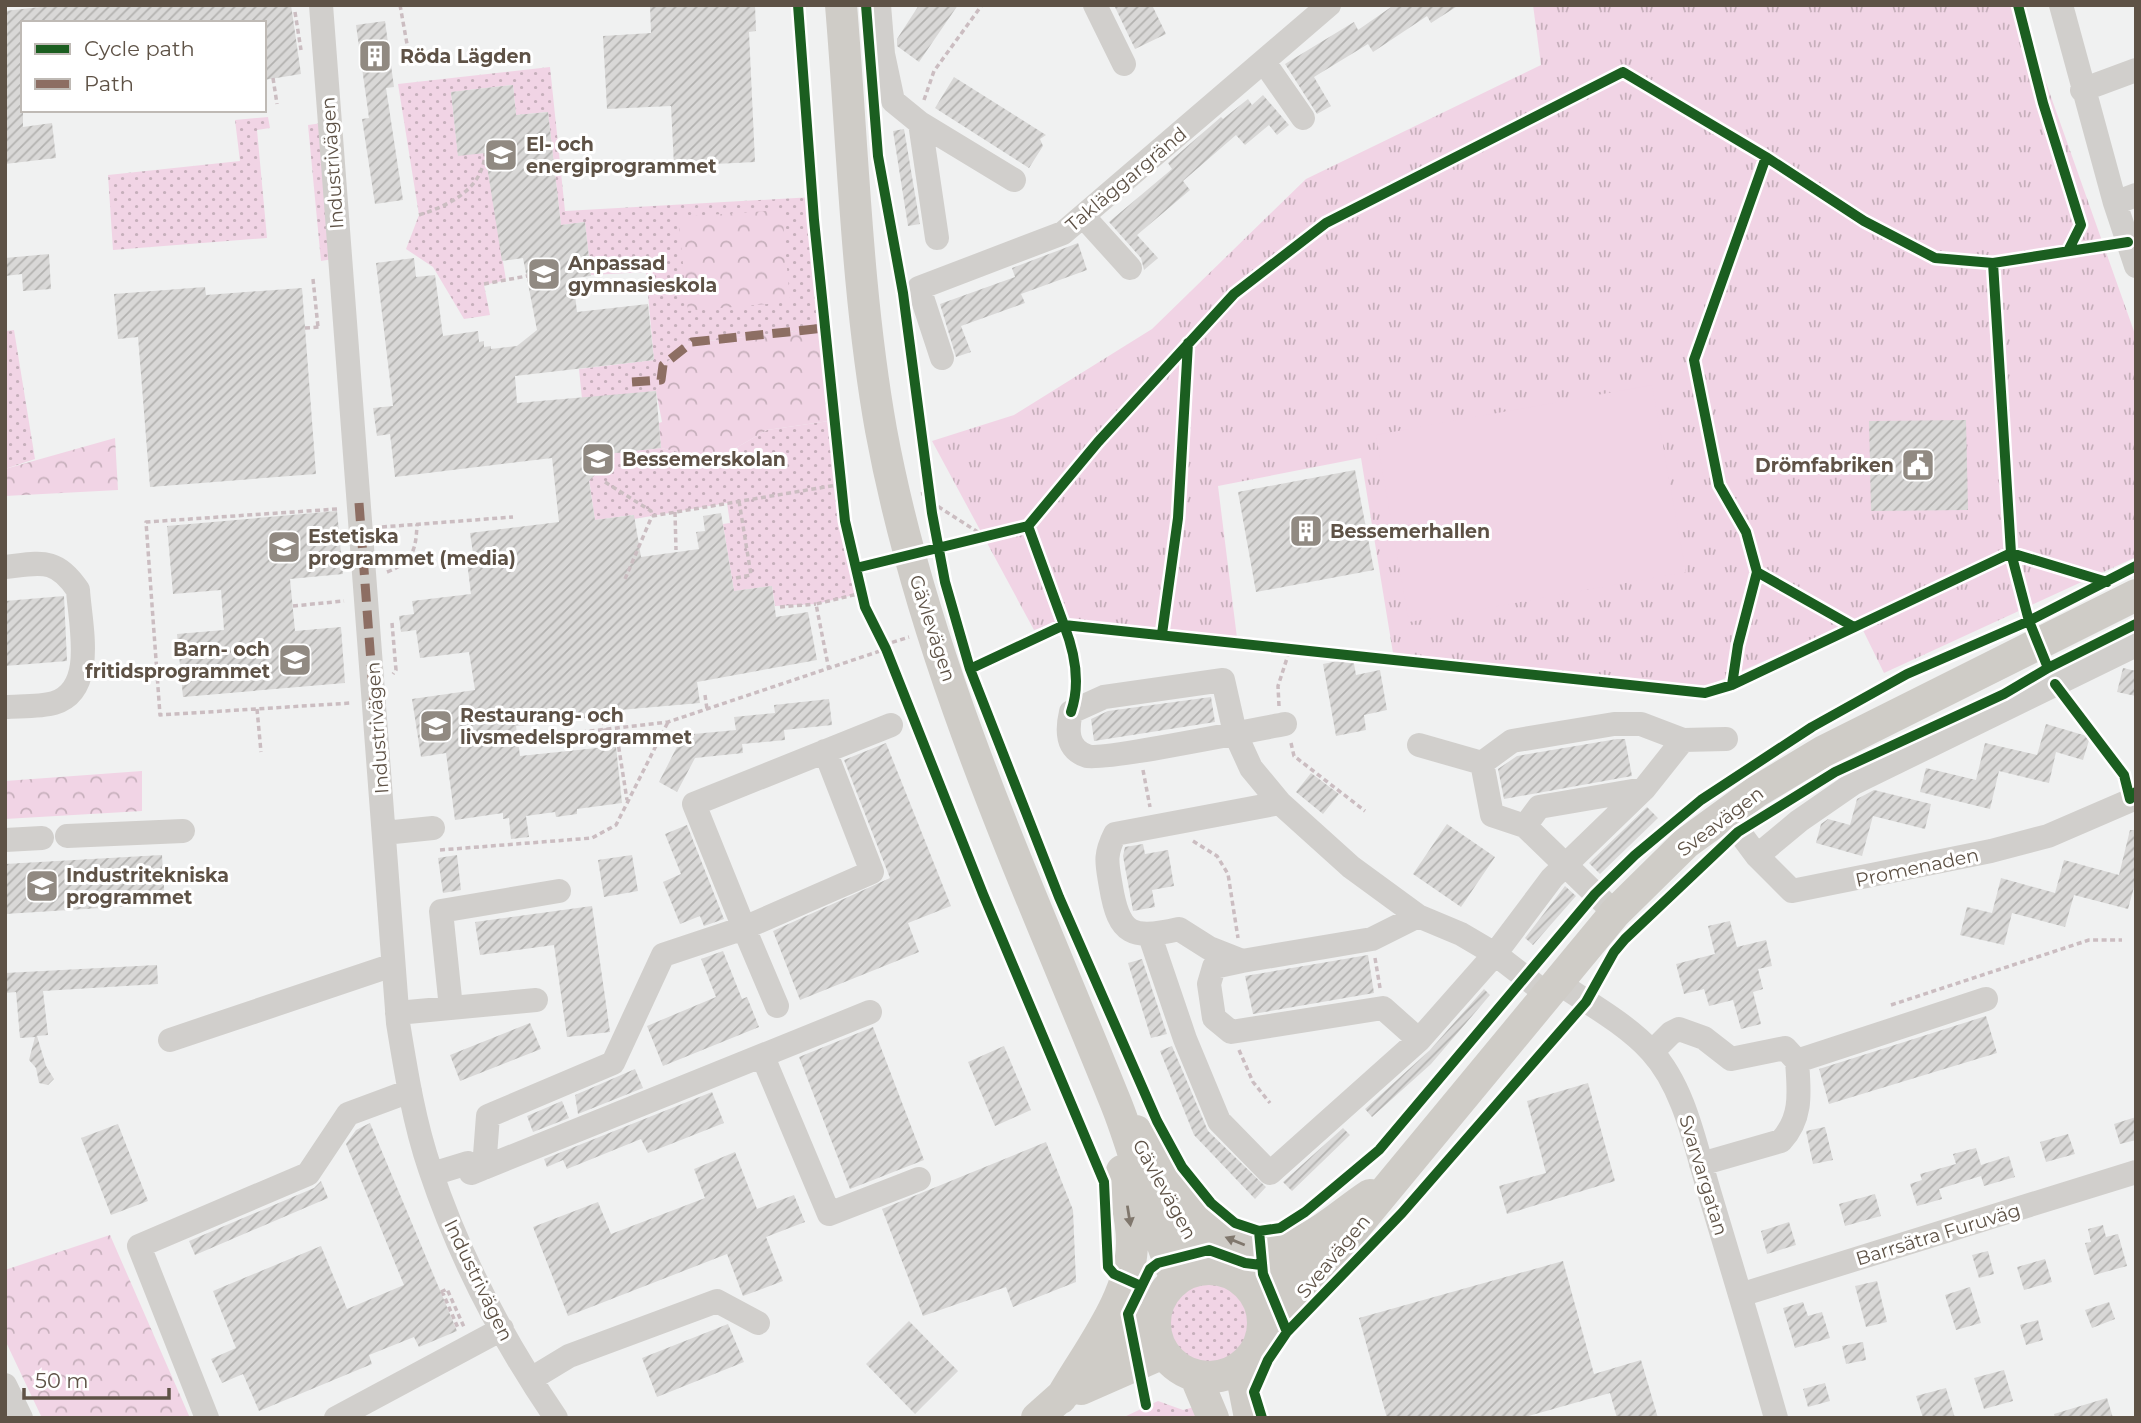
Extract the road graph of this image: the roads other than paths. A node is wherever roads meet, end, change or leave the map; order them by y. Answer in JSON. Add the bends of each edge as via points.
{"nodes":[{"id":1,"x":321,"y":5,"type":"edge"},
{"id":2,"x":841,"y":5,"type":"edge"},
{"id":3,"x":878,"y":5,"type":"edge"},
{"id":4,"x":1095,"y":5,"type":"edge"},
{"id":5,"x":1329,"y":5,"type":"edge"},
{"id":6,"x":2061,"y":5,"type":"edge"},
{"id":7,"x":1264,"y":62,"type":"junction"},
{"id":8,"x":1124,"y":64,"type":"dead end"},
{"id":9,"x":2136,"y":70,"type":"edge"},
{"id":10,"x":2082,"y":90,"type":"junction"},
{"id":11,"x":1303,"y":118,"type":"dead end"},
{"id":12,"x":920,"y":123,"type":"junction"},
{"id":13,"x":1014,"y":180,"type":"dead end"},
{"id":14,"x":2125,"y":199,"type":"edge"},
{"id":15,"x":1083,"y":216,"type":"junction"},
{"id":16,"x":937,"y":238,"type":"dead end"},
{"id":17,"x":2133,"y":252,"type":"edge"},
{"id":18,"x":1130,"y":268,"type":"dead end"},
{"id":19,"x":942,"y":358,"type":"dead end"},
{"id":20,"x":5,"y":567,"type":"edge"},
{"id":21,"x":2136,"y":595,"type":"edge"},
{"id":22,"x":2136,"y":645,"type":"edge"},
{"id":23,"x":5,"y":707,"type":"edge"},
{"id":24,"x":1285,"y":724,"type":"road end"},
{"id":25,"x":891,"y":725,"type":"dead end"},
{"id":26,"x":1235,"y":733,"type":"junction"},
{"id":27,"x":1726,"y":739,"type":"dead end"},
{"id":28,"x":1682,"y":740,"type":"junction"},
{"id":29,"x":1419,"y":745,"type":"dead end"},
{"id":30,"x":825,"y":751,"type":"junction"},
{"id":31,"x":1482,"y":763,"type":"junction"},
{"id":32,"x":1644,"y":789,"type":"junction"},
{"id":33,"x":2136,"y":798,"type":"edge"},
{"id":34,"x":1280,"y":803,"type":"junction"},
{"id":35,"x":1725,"y":813,"type":"junction"},
{"id":36,"x":1525,"y":825,"type":"junction"},
{"id":37,"x":183,"y":831,"type":"dead end"},
{"id":38,"x":384,"y":833,"type":"junction"},
{"id":39,"x":68,"y":836,"type":"dead end"},
{"id":40,"x":42,"y":838,"type":"dead end"},
{"id":41,"x":430,"y":839,"type":"road end"},
{"id":42,"x":5,"y":840,"type":"edge"},
{"id":43,"x":1757,"y":856,"type":"junction"},
{"id":44,"x":1567,"y":865,"type":"junction"},
{"id":45,"x":559,"y":891,"type":"dead end"},
{"id":46,"x":1615,"y":914,"type":"junction"},
{"id":47,"x":1418,"y":916,"type":"junction"},
{"id":48,"x":744,"y":928,"type":"junction"},
{"id":49,"x":1150,"y":936,"type":"junction"},
{"id":50,"x":1495,"y":954,"type":"junction"},
{"id":51,"x":1242,"y":961,"type":"junction"},
{"id":52,"x":393,"y":965,"type":"junction"},
{"id":53,"x":1552,"y":988,"type":"junction"},
{"id":54,"x":1986,"y":999,"type":"dead end"},
{"id":55,"x":536,"y":1000,"type":"dead end"},
{"id":56,"x":777,"y":1006,"type":"dead end"},
{"id":57,"x":451,"y":1008,"type":"junction"},
{"id":58,"x":397,"y":1013,"type":"junction"},
{"id":59,"x":870,"y":1013,"type":"dead end"},
{"id":60,"x":170,"y":1040,"type":"dead end"},
{"id":61,"x":1419,"y":1040,"type":"junction"},
{"id":62,"x":1652,"y":1052,"type":"junction"},
{"id":63,"x":763,"y":1056,"type":"junction"},
{"id":64,"x":1797,"y":1061,"type":"junction"},
{"id":65,"x":410,"y":1091,"type":"junction"},
{"id":66,"x":1115,"y":1100,"type":"junction"},
{"id":67,"x":1701,"y":1164,"type":"junction"},
{"id":68,"x":484,"y":1168,"type":"junction"},
{"id":69,"x":1403,"y":1172,"type":"junction"},
{"id":70,"x":2136,"y":1172,"type":"edge"},
{"id":71,"x":432,"y":1174,"type":"junction"},
{"id":72,"x":919,"y":1179,"type":"dead end"},
{"id":73,"x":1224,"y":1271,"type":"junction"},
{"id":74,"x":1176,"y":1279,"type":"junction"},
{"id":75,"x":1254,"y":1293,"type":"junction"},
{"id":76,"x":1741,"y":1295,"type":"junction"},
{"id":77,"x":1156,"y":1312,"type":"junction"},
{"id":78,"x":758,"y":1323,"type":"dead end"},
{"id":79,"x":502,"y":1329,"type":"junction"},
{"id":80,"x":1261,"y":1337,"type":"junction"},
{"id":81,"x":1163,"y":1353,"type":"junction"},
{"id":82,"x":1240,"y":1367,"type":"junction"},
{"id":83,"x":1195,"y":1375,"type":"junction"},
{"id":84,"x":531,"y":1379,"type":"junction"},
{"id":85,"x":5,"y":1385,"type":"edge"},
{"id":86,"x":1049,"y":1408,"type":"edge"},
{"id":87,"x":21,"y":1418,"type":"edge"},
{"id":88,"x":207,"y":1418,"type":"edge"},
{"id":89,"x":336,"y":1418,"type":"edge"},
{"id":90,"x":556,"y":1418,"type":"edge"},
{"id":91,"x":1213,"y":1418,"type":"edge"},
{"id":92,"x":1250,"y":1418,"type":"edge"},
{"id":93,"x":1776,"y":1418,"type":"edge"}],
"edges":[{"from":1,"to":38,"type":"street","name":"Industrivägen"},
{"from":2,"to":66,"type":"main road","name":"Gävlevägen","via":[[864,312],[882,432],[906,538],[943,665],[998,817]]},
{"from":3,"to":12,"type":"street","via":[[893,101]]},
{"from":4,"to":8,"type":"street"},
{"from":5,"to":7,"type":"street","name":"Takläggargränd"},
{"from":6,"to":10,"type":"street"},
{"from":7,"to":11,"type":"street"},
{"from":7,"to":15,"type":"street","name":"Takläggargränd"},
{"from":9,"to":10,"type":"street"},
{"from":10,"to":14,"type":"street"},
{"from":12,"to":13,"type":"street"},
{"from":12,"to":16,"type":"street"},
{"from":14,"to":17,"type":"street"},
{"from":15,"to":18,"type":"street"},
{"from":15,"to":19,"type":"street","name":"Takläggargränd","via":[[1063,233],[919,288]]},
{"from":20,"to":23,"type":"street","via":[[48,564],[57,566],[72,581],[78,590],[83,661],[70,694],[54,703]]},
{"from":21,"to":35,"type":"main road","name":"Sveavägen","via":[[1825,751]]},
{"from":22,"to":43,"type":"street","via":[[2052,676],[1853,783]]},
{"from":24,"to":26,"type":"street"},
{"from":25,"to":30,"type":"street"},
{"from":26,"to":26,"type":"street","name":"Svarvargatan","via":[[1223,680],[1104,697],[1071,712],[1066,732],[1075,750],[1089,758]]},
{"from":26,"to":34,"type":"street","name":"Svarvargatan","via":[[1251,768]]},
{"from":27,"to":28,"type":"street"},
{"from":28,"to":31,"type":"street","via":[[1641,724],[1614,724],[1512,741]]},
{"from":28,"to":32,"type":"street"},
{"from":29,"to":31,"type":"street"},
{"from":30,"to":48,"type":"street","via":[[872,872]]},
{"from":30,"to":48,"type":"street","via":[[694,804]]},
{"from":31,"to":36,"type":"street","via":[[1492,815]]},
{"from":32,"to":36,"type":"street","via":[[1539,807]]},
{"from":32,"to":44,"type":"street"},
{"from":33,"to":43,"type":"street","name":"Promenaden","via":[[2048,836],[1792,891]]},
{"from":34,"to":47,"type":"street","name":"Svarvargatan","via":[[1351,867]]},
{"from":34,"to":49,"type":"street","via":[[1115,834],[1105,853],[1116,917],[1132,932]]},
{"from":35,"to":43,"type":"street","name":"Promenaden"},
{"from":35,"to":46,"type":"main road","name":"Sveavägen","via":[[1686,843]]},
{"from":36,"to":44,"type":"street"},
{"from":37,"to":39,"type":"street"},
{"from":38,"to":41,"type":"street"},
{"from":38,"to":52,"type":"street","name":"Industrivägen"},
{"from":40,"to":42,"type":"street"},
{"from":44,"to":46,"type":"street"},
{"from":44,"to":50,"type":"street"},
{"from":45,"to":57,"type":"street","via":[[441,911]]},
{"from":46,"to":53,"type":"main road","name":"Sveavägen"},
{"from":47,"to":50,"type":"street","name":"Svarvargatan"},
{"from":47,"to":51,"type":"street","via":[[1372,939]]},
{"from":48,"to":56,"type":"street"},
{"from":48,"to":68,"type":"street","via":[[663,955],[613,1063],[488,1116]]},
{"from":49,"to":51,"type":"street","via":[[1179,929]]},
{"from":49,"to":61,"type":"street","via":[[1219,1121],[1270,1173]]},
{"from":50,"to":53,"type":"street","name":"Svarvargatan"},
{"from":50,"to":61,"type":"street"},
{"from":51,"to":61,"type":"street","via":[[1214,967],[1209,984],[1214,1018],[1231,1032],[1383,1008]]},
{"from":52,"to":58,"type":"street","name":"Industrivägen"},
{"from":52,"to":60,"type":"street"},
{"from":53,"to":62,"type":"street","name":"Svarvargatan","via":[[1633,1034]]},
{"from":53,"to":69,"type":"main road","name":"Sveavägen"},
{"from":54,"to":64,"type":"street"},
{"from":55,"to":57,"type":"street"},
{"from":57,"to":58,"type":"street"},
{"from":58,"to":65,"type":"street","name":"Industrivägen"},
{"from":59,"to":63,"type":"street"},
{"from":62,"to":64,"type":"street","via":[[1679,1029],[1704,1038],[1731,1059],[1785,1048]]},
{"from":62,"to":67,"type":"street","name":"Svarvargatan","via":[[1669,1076]]},
{"from":63,"to":68,"type":"street"},
{"from":63,"to":72,"type":"street","via":[[829,1214]]},
{"from":64,"to":67,"type":"street","via":[[1799,1108],[1790,1132],[1781,1141]]},
{"from":65,"to":71,"type":"street","name":"Industrivägen"},
{"from":65,"to":88,"type":"street","via":[[348,1114],[308,1174],[139,1246]]},
{"from":69,"to":66,"type":"main road","one_way":true,"via":[[1308,1238],[1269,1248],[1243,1245],[1227,1239],[1194,1211]]},
{"from":66,"to":73,"type":"main road","name":"Gävlevägen","via":[[1200,1251]]},
{"from":66,"to":74,"type":"main road","name":"Gävlevägen"},
{"from":66,"to":86,"type":"main road","one_way":true,"via":[[1132,1241],[1129,1268],[1118,1301]]},
{"from":67,"to":76,"type":"street","name":"Svarvargatan"},
{"from":68,"to":71,"type":"street","via":[[471,1173],[468,1163]]},
{"from":69,"to":75,"type":"main road","name":"Sveavägen"},
{"from":69,"to":80,"type":"main road","name":"Sveavägen"},
{"from":70,"to":76,"type":"street","name":"Barrsätra Furuväg"},
{"from":71,"to":79,"type":"street","name":"Industrivägen","via":[[453,1232]]},
{"from":73,"to":74,"type":"main road","via":[[1203,1269]]},
{"from":73,"to":75,"type":"main road","name":"Gävlevägen"},
{"from":74,"to":77,"type":"main road","via":[[1164,1292]]},
{"from":75,"to":80,"type":"main road","via":[[1262,1313]]},
{"from":76,"to":93,"type":"street","name":"Svarvargatan"},
{"from":77,"to":81,"type":"main road","via":[[1155,1332]]},
{"from":77,"to":86,"type":"main road"},
{"from":78,"to":84,"type":"street","via":[[718,1301],[569,1356]]},
{"from":79,"to":84,"type":"street","name":"Industrivägen"},
{"from":79,"to":89,"type":"street","via":[[465,1337]]},
{"from":80,"to":82,"type":"main road"},
{"from":81,"to":83,"type":"main road","via":[[1175,1366]]},
{"from":81,"to":86,"type":"main road"},
{"from":82,"to":83,"type":"main road","via":[[1218,1376]]},
{"from":82,"to":92,"type":"main road"},
{"from":83,"to":91,"type":"main road"},
{"from":84,"to":90,"type":"street","name":"Industrivägen"},
{"from":85,"to":87,"type":"street"}]}
